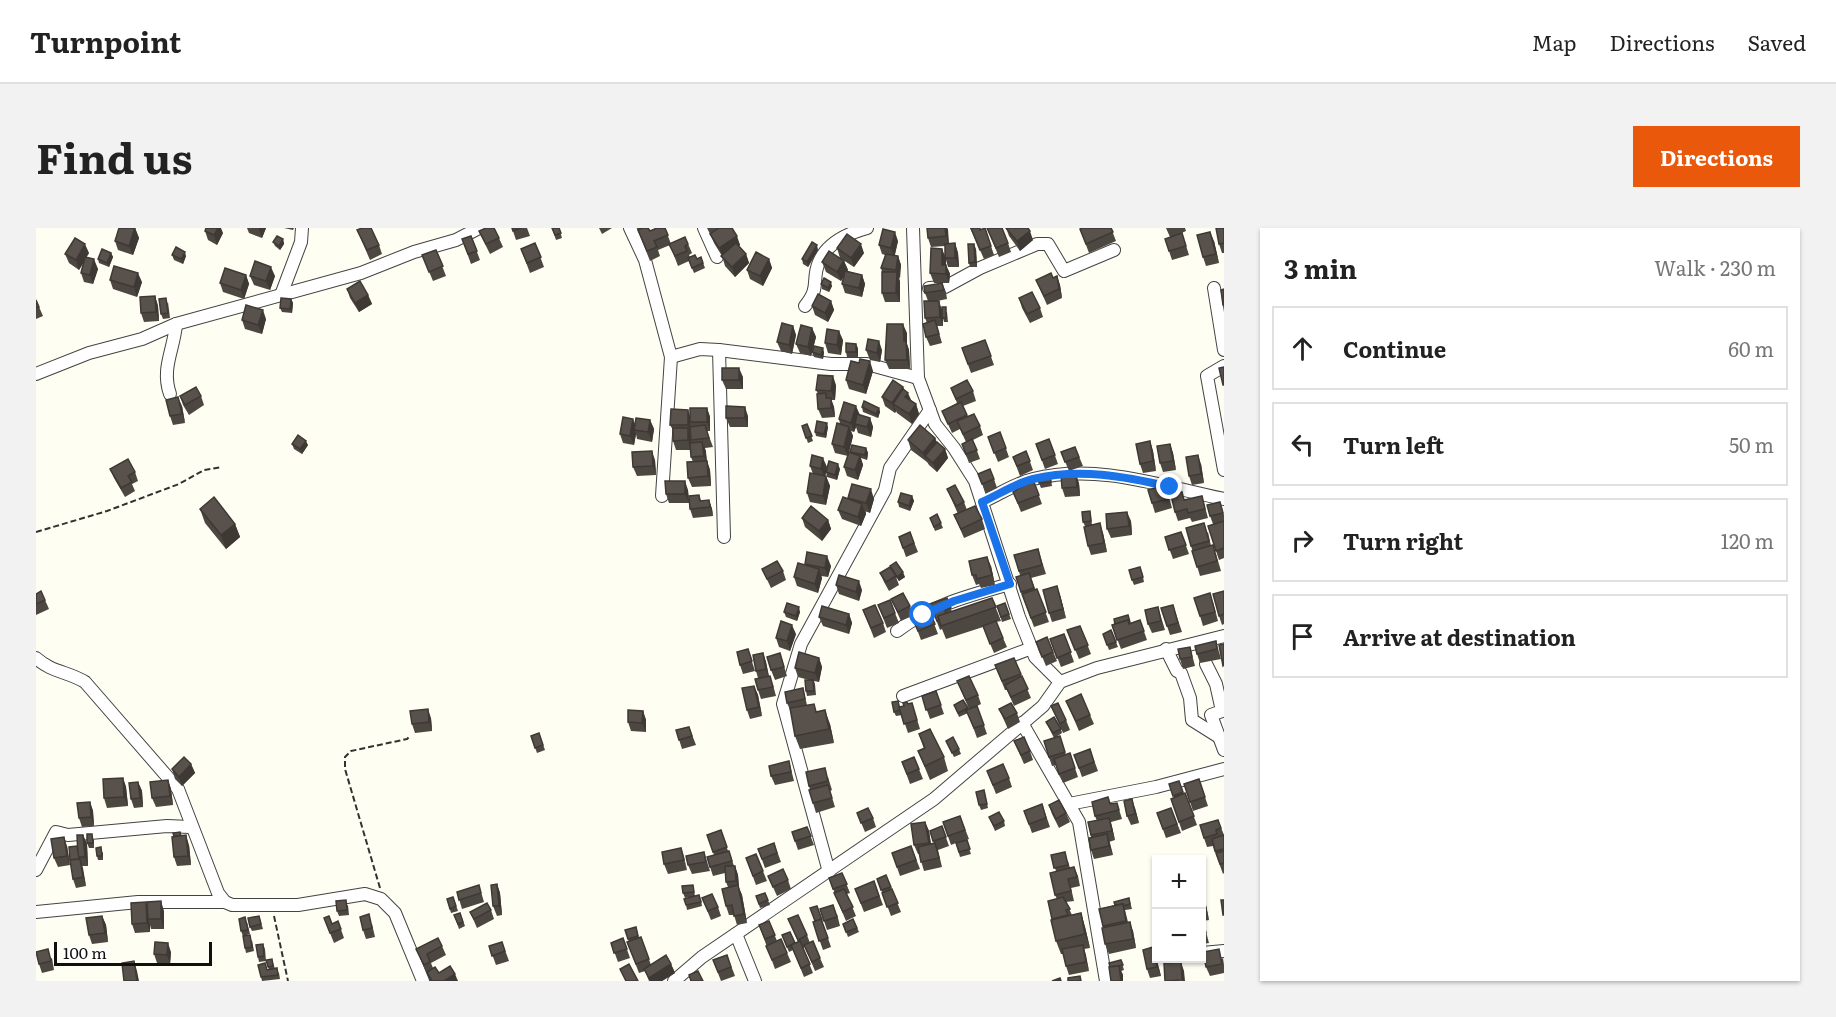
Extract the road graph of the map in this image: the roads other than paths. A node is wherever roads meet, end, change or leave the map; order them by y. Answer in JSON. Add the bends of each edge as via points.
{"nodes":[{"id":1,"x":302,"y":228,"type":"edge"},
{"id":2,"x":479,"y":228,"type":"edge"},
{"id":3,"x":630,"y":228,"type":"edge"},
{"id":4,"x":705,"y":228,"type":"edge"},
{"id":5,"x":867,"y":228,"type":"edge"},
{"id":6,"x":913,"y":228,"type":"edge"},
{"id":7,"x":1114,"y":250,"type":"dead end"},
{"id":8,"x":717,"y":257,"type":"dead end"},
{"id":9,"x":917,"y":284,"type":"junction"},
{"id":10,"x":1214,"y":288,"type":"dead end"},
{"id":11,"x":281,"y":295,"type":"junction"},
{"id":12,"x":805,"y":306,"type":"dead end"},
{"id":13,"x":176,"y":324,"type":"junction"},
{"id":14,"x":719,"y":350,"type":"junction"},
{"id":15,"x":1224,"y":350,"type":"edge"},
{"id":16,"x":671,"y":357,"type":"junction"},
{"id":17,"x":1224,"y":366,"type":"edge"},
{"id":18,"x":36,"y":374,"type":"edge"},
{"id":19,"x":918,"y":378,"type":"junction"},
{"id":20,"x":170,"y":394,"type":"dead end"},
{"id":21,"x":930,"y":410,"type":"junction"},
{"id":22,"x":1224,"y":470,"type":"edge"},
{"id":23,"x":662,"y":496,"type":"dead end"},
{"id":24,"x":1224,"y":499,"type":"edge"},
{"id":25,"x":982,"y":502,"type":"junction"},
{"id":26,"x":724,"y":537,"type":"dead end"},
{"id":27,"x":1010,"y":584,"type":"junction"},
{"id":28,"x":897,"y":631,"type":"dead end"},
{"id":29,"x":1224,"y":636,"type":"edge"},
{"id":30,"x":1032,"y":648,"type":"junction"},
{"id":31,"x":1167,"y":649,"type":"junction"},
{"id":32,"x":36,"y":658,"type":"edge"},
{"id":33,"x":1206,"y":664,"type":"dead end"},
{"id":34,"x":1060,"y":682,"type":"junction"},
{"id":35,"x":903,"y":696,"type":"dead end"},
{"id":36,"x":1022,"y":723,"type":"junction"},
{"id":37,"x":1219,"y":737,"type":"junction"},
{"id":38,"x":1224,"y":750,"type":"edge"},
{"id":39,"x":1224,"y":769,"type":"edge"},
{"id":40,"x":1069,"y":804,"type":"junction"},
{"id":41,"x":190,"y":827,"type":"junction"},
{"id":42,"x":36,"y":870,"type":"edge"},
{"id":43,"x":829,"y":872,"type":"junction"},
{"id":44,"x":225,"y":902,"type":"junction"},
{"id":45,"x":36,"y":912,"type":"edge"},
{"id":46,"x":736,"y":934,"type":"junction"},
{"id":47,"x":1224,"y":951,"type":"edge"},
{"id":48,"x":1206,"y":953,"type":"edge"},
{"id":49,"x":423,"y":981,"type":"edge"},
{"id":50,"x":674,"y":981,"type":"edge"},
{"id":51,"x":756,"y":981,"type":"edge"},
{"id":52,"x":1106,"y":981,"type":"edge"}],
"edges":[{"from":1,"to":11,"type":"street","via":[[301,242]]},
{"from":2,"to":11,"type":"street","via":[[456,240],[361,273]]},
{"from":3,"to":16,"type":"street","via":[[645,260]]},
{"from":4,"to":8,"type":"street"},
{"from":5,"to":12,"type":"street","via":[[843,235],[819,262],[814,295]]},
{"from":6,"to":9,"type":"street"},
{"from":7,"to":9,"type":"street","via":[[1064,271],[1047,244],[1037,244],[945,287]]},
{"from":9,"to":19,"type":"street"},
{"from":10,"to":15,"type":"street"},
{"from":11,"to":13,"type":"street"},
{"from":13,"to":18,"type":"street"},
{"from":13,"to":20,"type":"street","via":[[167,357],[166,382]]},
{"from":14,"to":16,"type":"street","via":[[700,349]]},
{"from":14,"to":19,"type":"street","via":[[831,364],[867,364]]},
{"from":14,"to":26,"type":"street"},
{"from":16,"to":23,"type":"street"},
{"from":17,"to":22,"type":"street","via":[[1207,376]]},
{"from":19,"to":21,"type":"street"},
{"from":21,"to":25,"type":"street","via":[[935,424],[975,481]]},
{"from":21,"to":43,"type":"street","via":[[890,468],[885,490],[801,644],[783,704]]},
{"from":24,"to":25,"type":"street","via":[[1108,474],[1030,480]]},
{"from":25,"to":27,"type":"street"},
{"from":27,"to":28,"type":"street","via":[[954,601]]},
{"from":27,"to":30,"type":"street"},
{"from":29,"to":31,"type":"street"},
{"from":30,"to":34,"type":"street","via":[[1035,657]]},
{"from":30,"to":35,"type":"street"},
{"from":31,"to":34,"type":"street"},
{"from":31,"to":37,"type":"street","via":[[1190,698],[1192,720]]},
{"from":32,"to":41,"type":"street","via":[[54,671],[72,674],[99,696],[173,783]]},
{"from":33,"to":37,"type":"street","via":[[1221,699],[1222,711],[1211,715]]},
{"from":34,"to":36,"type":"street","via":[[1043,706]]},
{"from":36,"to":40,"type":"street"},
{"from":36,"to":43,"type":"street","via":[[934,799]]},
{"from":37,"to":38,"type":"street"},
{"from":39,"to":40,"type":"street"},
{"from":40,"to":52,"type":"street","via":[[1079,822]]},
{"from":41,"to":42,"type":"street","via":[[68,835],[56,832]]},
{"from":41,"to":44,"type":"street"},
{"from":43,"to":46,"type":"street"},
{"from":44,"to":45,"type":"street","via":[[138,902]]},
{"from":44,"to":49,"type":"street","via":[[298,905],[365,894],[385,902],[395,914]]},
{"from":46,"to":50,"type":"street"},
{"from":46,"to":51,"type":"street"},
{"from":47,"to":48,"type":"street"}]}
